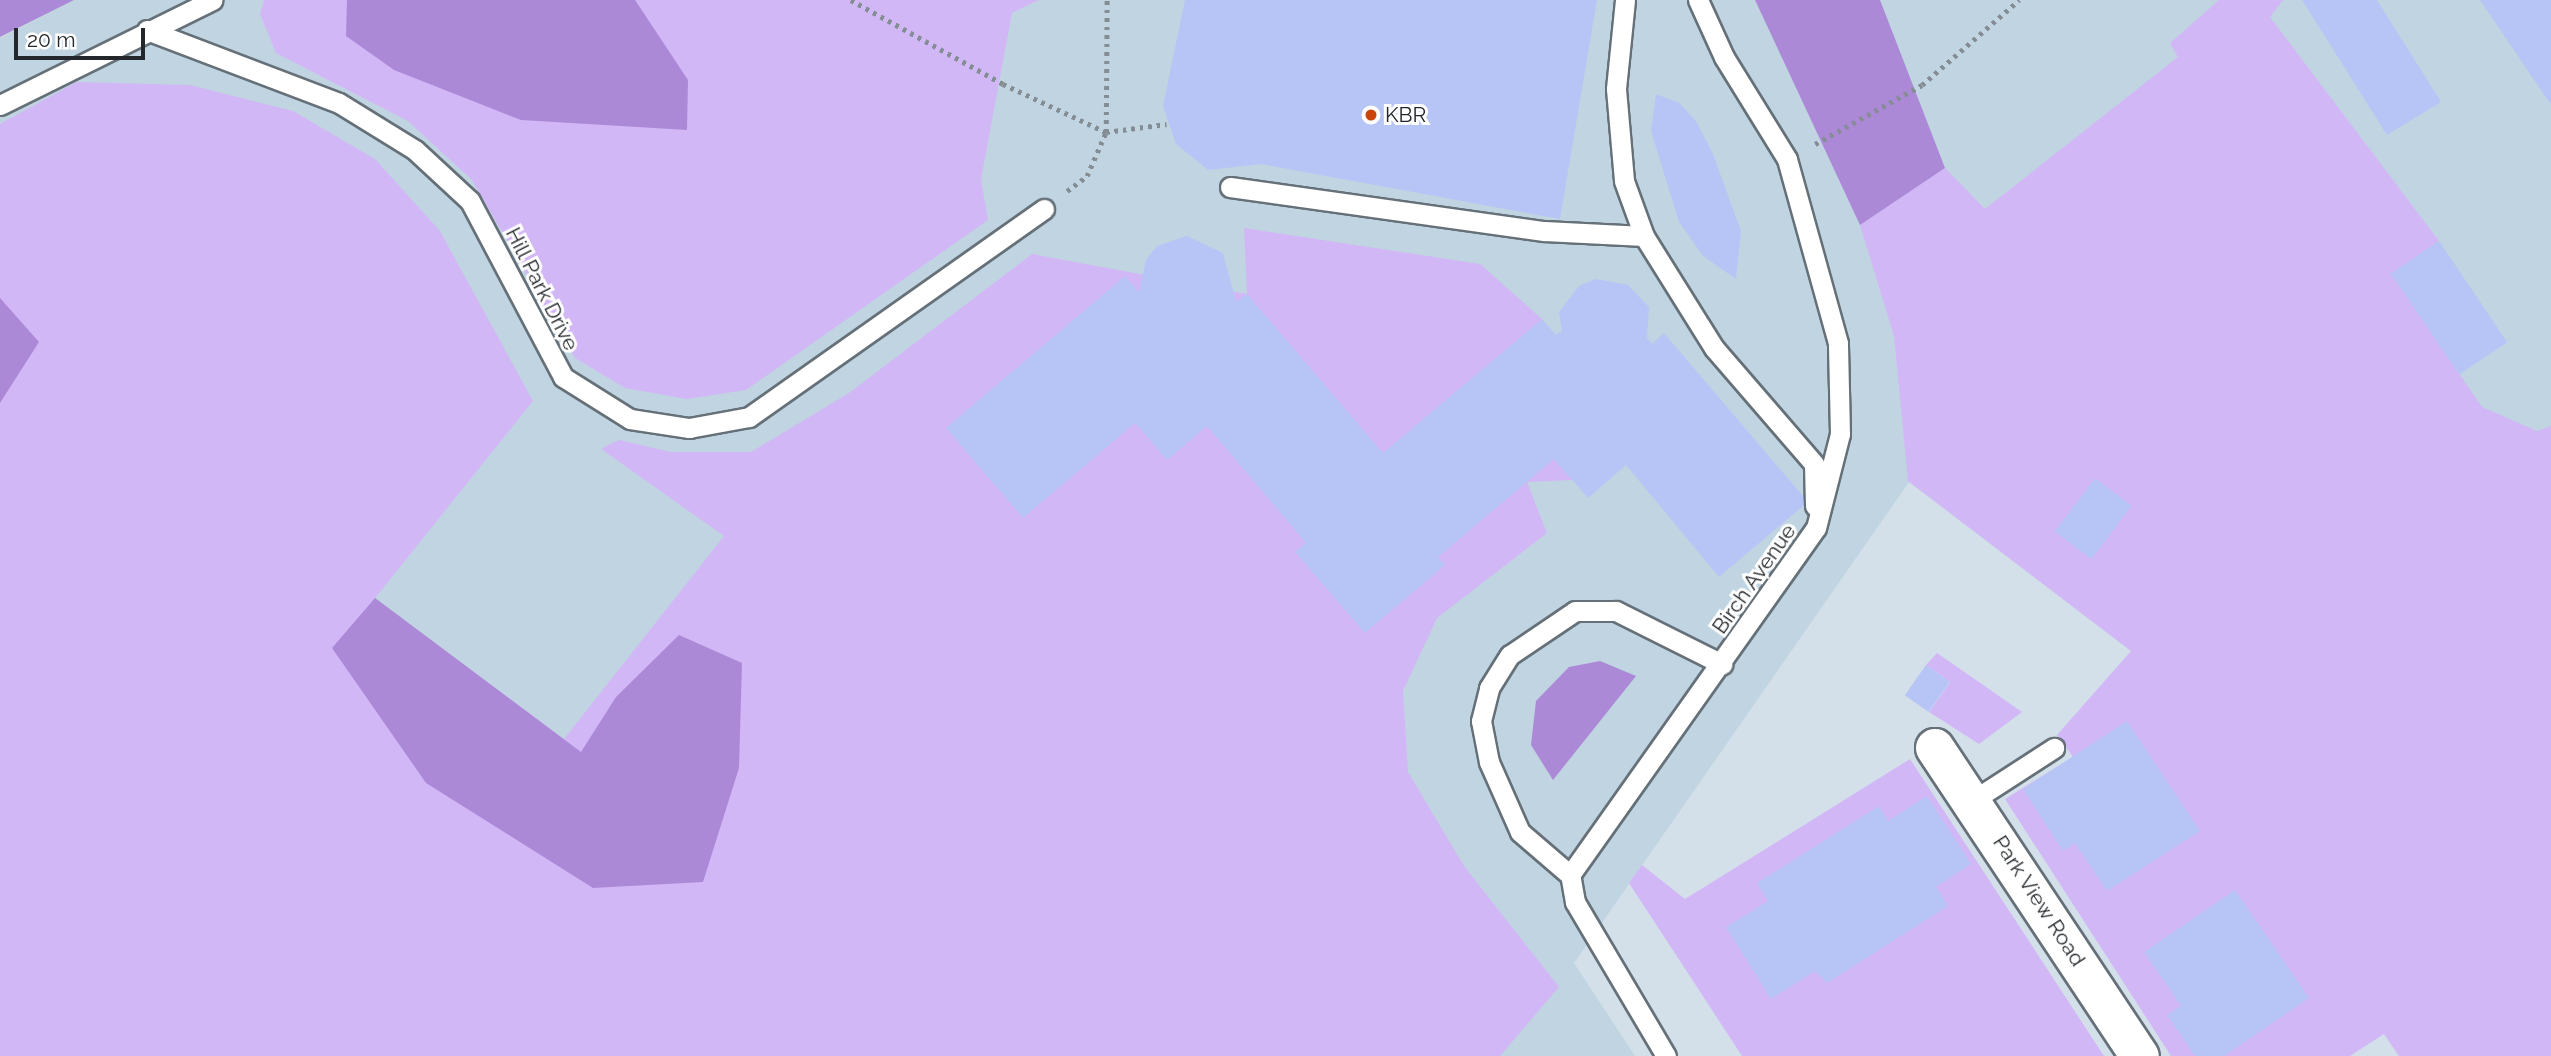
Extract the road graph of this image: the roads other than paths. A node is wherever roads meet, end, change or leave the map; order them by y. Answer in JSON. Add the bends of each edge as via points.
{"nodes":[{"id":1,"x":212,"y":0,"type":"edge"},
{"id":2,"x":1625,"y":0,"type":"edge"},
{"id":3,"x":1698,"y":0,"type":"edge"},
{"id":4,"x":147,"y":30,"type":"junction"},
{"id":5,"x":0,"y":106,"type":"edge"},
{"id":6,"x":1230,"y":187,"type":"dead end"},
{"id":7,"x":1044,"y":209,"type":"road end"},
{"id":8,"x":1644,"y":236,"type":"junction"},
{"id":9,"x":1816,"y":528,"type":"junction"},
{"id":10,"x":1722,"y":664,"type":"junction"},
{"id":11,"x":1936,"y":748,"type":"dead end"},
{"id":12,"x":2054,"y":748,"type":"dead end"},
{"id":13,"x":1972,"y":801,"type":"junction"},
{"id":14,"x":1570,"y":874,"type":"junction"},
{"id":15,"x":1666,"y":1056,"type":"edge"},
{"id":16,"x":2140,"y":1056,"type":"edge"}],
"edges":[{"from":1,"to":4,"type":"lane"},
{"from":2,"to":8,"type":"lane","via":[[1617,102],[1624,181]]},
{"from":3,"to":9,"type":"lane","name":"Birch Avenue","via":[[1724,57],[1787,159],[1838,343],[1840,435]]},
{"from":4,"to":5,"type":"lane"},
{"from":4,"to":7,"type":"lane","name":"Hill Park Drive","via":[[340,103],[415,150],[470,201],[563,377],[630,419],[689,428],[749,417]]},
{"from":6,"to":8,"type":"lane","via":[[1544,231]]},
{"from":8,"to":9,"type":"lane","via":[[1714,348],[1814,464]]},
{"from":9,"to":10,"type":"lane","name":"Birch Avenue"},
{"from":10,"to":14,"type":"lane","name":"Birch Avenue"},
{"from":10,"to":14,"type":"lane","via":[[1616,611],[1575,611],[1510,654],[1489,688],[1481,720],[1489,762],[1520,832]]},
{"from":11,"to":13,"type":"street","name":"Park View Road"},
{"from":12,"to":13,"type":"lane"},
{"from":13,"to":16,"type":"street","name":"Park View Road"},
{"from":14,"to":15,"type":"lane","via":[[1575,902]]}]}
